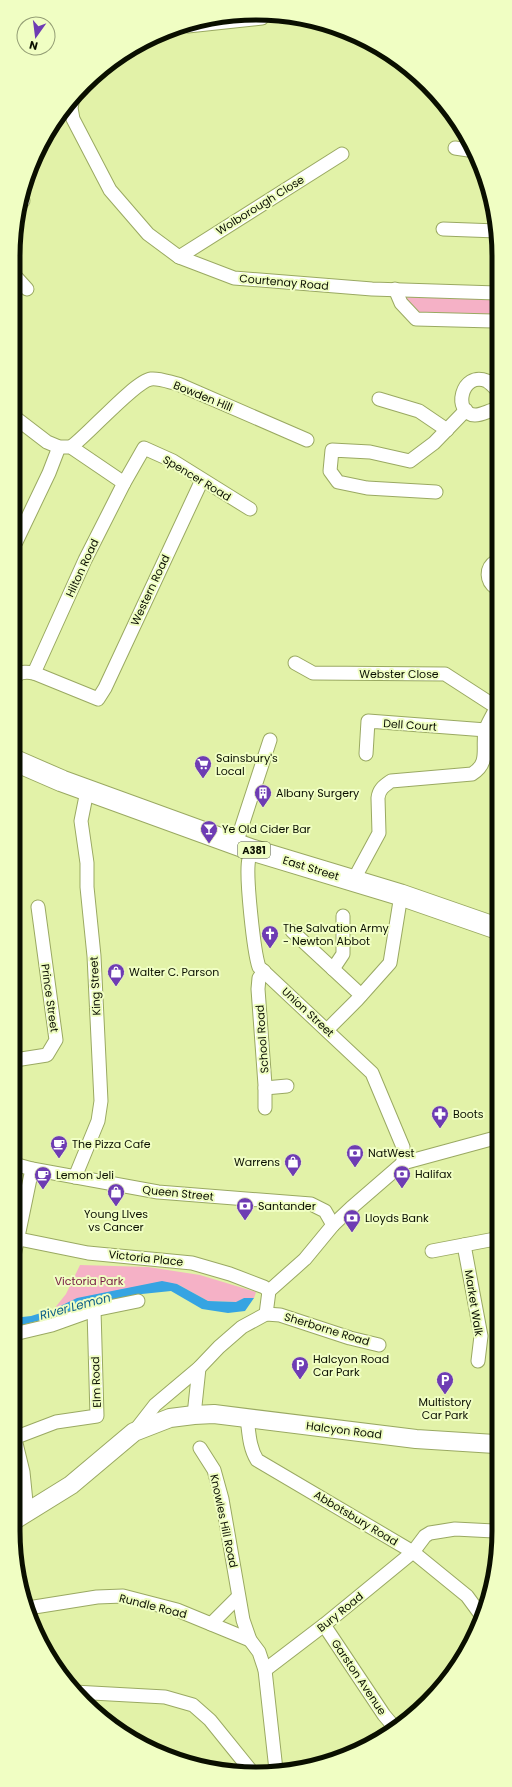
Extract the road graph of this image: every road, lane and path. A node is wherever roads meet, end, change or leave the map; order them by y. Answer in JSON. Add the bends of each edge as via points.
{"nodes":[{"id":1,"x":71,"y":109,"type":"edge"},
{"id":2,"x":455,"y":148,"type":"dead end"},
{"id":3,"x":467,"y":150,"type":"edge"},
{"id":4,"x":342,"y":154,"type":"dead end"},
{"id":5,"x":443,"y":229,"type":"dead end"},
{"id":6,"x":490,"y":231,"type":"edge"},
{"id":7,"x":179,"y":257,"type":"junction"},
{"id":8,"x":20,"y":282,"type":"edge"},
{"id":9,"x":26,"y":289,"type":"dead end"},
{"id":10,"x":395,"y":289,"type":"junction"},
{"id":11,"x":492,"y":293,"type":"edge"},
{"id":12,"x":492,"y":321,"type":"edge"},
{"id":13,"x":492,"y":386,"type":"edge"},
{"id":14,"x":379,"y":399,"type":"dead end"},
{"id":15,"x":466,"y":410,"type":"junction"},
{"id":16,"x":492,"y":411,"type":"edge"},
{"id":17,"x":20,"y":421,"type":"edge"},
{"id":18,"x":446,"y":430,"type":"junction"},
{"id":19,"x":306,"y":440,"type":"dead end"},
{"id":20,"x":65,"y":447,"type":"junction"},
{"id":21,"x":144,"y":448,"type":"joint"},
{"id":22,"x":202,"y":480,"type":"junction"},
{"id":23,"x":124,"y":483,"type":"junction"},
{"id":24,"x":436,"y":492,"type":"dead end"},
{"id":25,"x":250,"y":509,"type":"dead end"},
{"id":26,"x":20,"y":534,"type":"edge"},
{"id":27,"x":492,"y":564,"type":"edge"},
{"id":28,"x":492,"y":585,"type":"edge"},
{"id":29,"x":295,"y":663,"type":"dead end"},
{"id":30,"x":20,"y":673,"type":"edge"},
{"id":31,"x":34,"y":673,"type":"junction"},
{"id":32,"x":492,"y":705,"type":"edge"},
{"id":33,"x":492,"y":717,"type":"edge"},
{"id":34,"x":486,"y":730,"type":"junction"},
{"id":35,"x":270,"y":740,"type":"dead end"},
{"id":36,"x":366,"y":754,"type":"dead end"},
{"id":37,"x":20,"y":763,"type":"edge"},
{"id":38,"x":87,"y":791,"type":"junction"},
{"id":39,"x":244,"y":847,"type":"junction"},
{"id":40,"x":353,"y":881,"type":"junction"},
{"id":41,"x":401,"y":895,"type":"junction"},
{"id":42,"x":38,"y":907,"type":"dead end"},
{"id":43,"x":343,"y":916,"type":"dead end"},
{"id":44,"x":492,"y":927,"type":"edge"},
{"id":45,"x":292,"y":931,"type":"dead end"},
{"id":46,"x":333,"y":969,"type":"junction"},
{"id":47,"x":264,"y":971,"type":"junction"},
{"id":48,"x":362,"y":995,"type":"junction"},
{"id":49,"x":327,"y":1030,"type":"junction"},
{"id":50,"x":20,"y":1059,"type":"edge"},
{"id":51,"x":287,"y":1086,"type":"dead end"},
{"id":52,"x":265,"y":1088,"type":"junction"},
{"id":53,"x":265,"y":1108,"type":"dead end"},
{"id":54,"x":492,"y":1139,"type":"edge"},
{"id":55,"x":403,"y":1163,"type":"junction"},
{"id":56,"x":20,"y":1166,"type":"edge"},
{"id":57,"x":32,"y":1169,"type":"junction"},
{"id":58,"x":75,"y":1177,"type":"junction"},
{"id":59,"x":20,"y":1222,"type":"edge"},
{"id":60,"x":333,"y":1225,"type":"junction"},
{"id":61,"x":20,"y":1240,"type":"edge"},
{"id":62,"x":492,"y":1240,"type":"edge"},
{"id":63,"x":464,"y":1245,"type":"junction"},
{"id":64,"x":432,"y":1251,"type":"dead end"},
{"id":65,"x":269,"y":1291,"type":"junction"},
{"id":66,"x":138,"y":1301,"type":"dead end"},
{"id":67,"x":94,"y":1310,"type":"junction"},
{"id":68,"x":266,"y":1314,"type":"junction"},
{"id":69,"x":20,"y":1333,"type":"edge"},
{"id":70,"x":378,"y":1345,"type":"dead end"},
{"id":71,"x":478,"y":1361,"type":"dead end"},
{"id":72,"x":199,"y":1368,"type":"junction"},
{"id":73,"x":194,"y":1415,"type":"junction"},
{"id":74,"x":247,"y":1418,"type":"junction"},
{"id":75,"x":134,"y":1432,"type":"junction"},
{"id":76,"x":20,"y":1436,"type":"edge"},
{"id":77,"x":492,"y":1444,"type":"edge"},
{"id":78,"x":200,"y":1448,"type":"dead end"},
{"id":79,"x":20,"y":1461,"type":"edge"},
{"id":80,"x":20,"y":1516,"type":"edge"},
{"id":81,"x":492,"y":1531,"type":"edge"},
{"id":82,"x":413,"y":1552,"type":"junction"},
{"id":83,"x":238,"y":1597,"type":"junction"},
{"id":84,"x":33,"y":1607,"type":"edge"},
{"id":85,"x":478,"y":1611,"type":"edge"},
{"id":86,"x":211,"y":1624,"type":"junction"},
{"id":87,"x":324,"y":1625,"type":"junction"},
{"id":88,"x":250,"y":1640,"type":"junction"},
{"id":89,"x":265,"y":1670,"type":"junction"},
{"id":90,"x":84,"y":1692,"type":"edge"},
{"id":91,"x":392,"y":1724,"type":"edge"},
{"id":92,"x":248,"y":1766,"type":"edge"},
{"id":93,"x":276,"y":1766,"type":"edge"}],
"edges":[{"from":1,"to":7,"type":"street","name":"Courtenay Road","via":[[73,120],[110,190],[148,234]]},
{"from":2,"to":3,"type":"street"},
{"from":4,"to":7,"type":"street","name":"Wolborough Close"},
{"from":5,"to":6,"type":"street"},
{"from":7,"to":10,"type":"street","name":"Courtenay Road","via":[[234,278]]},
{"from":8,"to":9,"type":"street"},
{"from":10,"to":11,"type":"street","name":"Courtenay Road"},
{"from":10,"to":12,"type":"street","via":[[400,302],[416,319]]},
{"from":13,"to":15,"type":"street","via":[[487,381],[474,380],[465,386],[462,404]]},
{"from":14,"to":18,"type":"street","via":[[419,411]]},
{"from":15,"to":16,"type":"street","via":[[474,415]]},
{"from":15,"to":18,"type":"street"},
{"from":17,"to":20,"type":"street","via":[[47,442]]},
{"from":18,"to":24,"type":"street","via":[[434,443],[410,461],[370,452],[332,450],[330,471],[338,482],[367,488]]},
{"from":19,"to":20,"type":"street","name":"Bowden Hill","via":[[178,384],[150,379],[123,398],[80,440]]},
{"from":20,"to":23,"type":"street"},
{"from":20,"to":26,"type":"street","via":[[49,472]]},
{"from":21,"to":22,"type":"street","name":"Spencer Road","via":[[173,461]]},
{"from":21,"to":23,"type":"street","name":"Hilton Road"},
{"from":22,"to":25,"type":"street","name":"Spencer Road"},
{"from":22,"to":31,"type":"street","name":"Western Road","via":[[98,699]]},
{"from":23,"to":31,"type":"street","name":"Hilton Road","via":[[85,560]]},
{"from":27,"to":28,"type":"street","via":[[488,570],[488,578]]},
{"from":29,"to":32,"type":"street","name":"Webster Close","via":[[313,673],[445,674]]},
{"from":30,"to":31,"type":"street"},
{"from":33,"to":34,"type":"street","name":"Webster Close"},
{"from":34,"to":36,"type":"street","name":"Dell Court","via":[[368,721]]},
{"from":34,"to":40,"type":"street","name":"Webster Close","via":[[483,766],[472,774],[391,781],[378,792],[379,833]]},
{"from":35,"to":39,"type":"street","name":"Union Street"},
{"from":37,"to":38,"type":"main road","name":"East Street","number":"A381"},
{"from":38,"to":39,"type":"main road","name":"East Street","number":"A381"},
{"from":38,"to":58,"type":"street","name":"King Street","via":[[81,821],[94,956],[101,1101],[98,1121]]},
{"from":39,"to":40,"type":"main road","name":"East Street","number":"A381"},
{"from":39,"to":47,"type":"street","name":"Union Street","via":[[249,859],[257,961]]},
{"from":40,"to":41,"type":"main road","name":"East Street","number":"A381"},
{"from":41,"to":44,"type":"main road","name":"East Street","number":"A381"},
{"from":41,"to":48,"type":"street","via":[[390,962]]},
{"from":42,"to":50,"type":"street","name":"Prince Street","via":[[56,1040],[47,1055]]},
{"from":43,"to":46,"type":"street","via":[[344,954]]},
{"from":45,"to":46,"type":"street"},
{"from":46,"to":48,"type":"street"},
{"from":47,"to":49,"type":"street","name":"Union Street"},
{"from":47,"to":52,"type":"street","name":"School Road","via":[[259,978],[258,989]]},
{"from":48,"to":49,"type":"street"},
{"from":49,"to":55,"type":"street","name":"Union Street","via":[[372,1073],[403,1147]]},
{"from":51,"to":52,"type":"street"},
{"from":52,"to":53,"type":"street","name":"School Road"},
{"from":54,"to":55,"type":"street"},
{"from":55,"to":60,"type":"street"},
{"from":56,"to":57,"type":"street","name":"Queen Street"},
{"from":57,"to":58,"type":"street","name":"Queen Street"},
{"from":57,"to":59,"type":"street"},
{"from":58,"to":60,"type":"street","name":"Queen Street","via":[[158,1192],[311,1204],[325,1211]]},
{"from":60,"to":65,"type":"street","via":[[305,1259]]},
{"from":61,"to":65,"type":"street","name":"Victoria Place","via":[[88,1253],[192,1263],[230,1274]]},
{"from":62,"to":63,"type":"street"},
{"from":63,"to":64,"type":"street"},
{"from":63,"to":71,"type":"street","name":"Market Walk","via":[[481,1336]]},
{"from":65,"to":68,"type":"street"},
{"from":66,"to":67,"type":"street"},
{"from":67,"to":69,"type":"street","via":[[52,1325]]},
{"from":67,"to":76,"type":"street","name":"Elm Road","via":[[97,1416],[56,1422]]},
{"from":68,"to":70,"type":"street","name":"Sherborne Road","via":[[280,1315]]},
{"from":68,"to":72,"type":"street","via":[[242,1327]]},
{"from":72,"to":73,"type":"street"},
{"from":72,"to":75,"type":"street","via":[[156,1405]]},
{"from":73,"to":74,"type":"main road","name":"Halcyon Road","via":[[214,1414]]},
{"from":73,"to":75,"type":"main road","name":"Halcyon Road","via":[[170,1418]]},
{"from":74,"to":77,"type":"main road","name":"Halcyon Road","via":[[416,1439]]},
{"from":74,"to":82,"type":"street","name":"Abbotsbury Road","via":[[249,1437],[257,1460]]},
{"from":75,"to":80,"type":"main road","name":"Halcyon Road","via":[[71,1485]]},
{"from":78,"to":83,"type":"street","name":"Knowles Hill Road","via":[[214,1470],[222,1499]]},
{"from":79,"to":80,"type":"street","via":[[23,1472]]},
{"from":81,"to":82,"type":"street","name":"Bury Road","via":[[439,1530],[425,1536]]},
{"from":82,"to":85,"type":"street","name":"Abbotsbury Road","via":[[466,1596]]},
{"from":82,"to":87,"type":"street","name":"Bury Road"},
{"from":83,"to":86,"type":"street"},
{"from":83,"to":88,"type":"street","name":"Knowles Hill Road"},
{"from":84,"to":86,"type":"street","name":"Rundle Road","via":[[97,1597],[123,1596],[177,1610]]},
{"from":86,"to":88,"type":"street","name":"Rundle Road"},
{"from":87,"to":89,"type":"street","name":"Bury Road"},
{"from":87,"to":91,"type":"street","name":"Garston Avenue"},
{"from":88,"to":89,"type":"street","name":"Knowles Hill Road","via":[[259,1652]]},
{"from":89,"to":93,"type":"street","name":"Knowles Hill Road"},
{"from":90,"to":92,"type":"street","via":[[165,1697],[193,1706],[210,1720]]}]}
